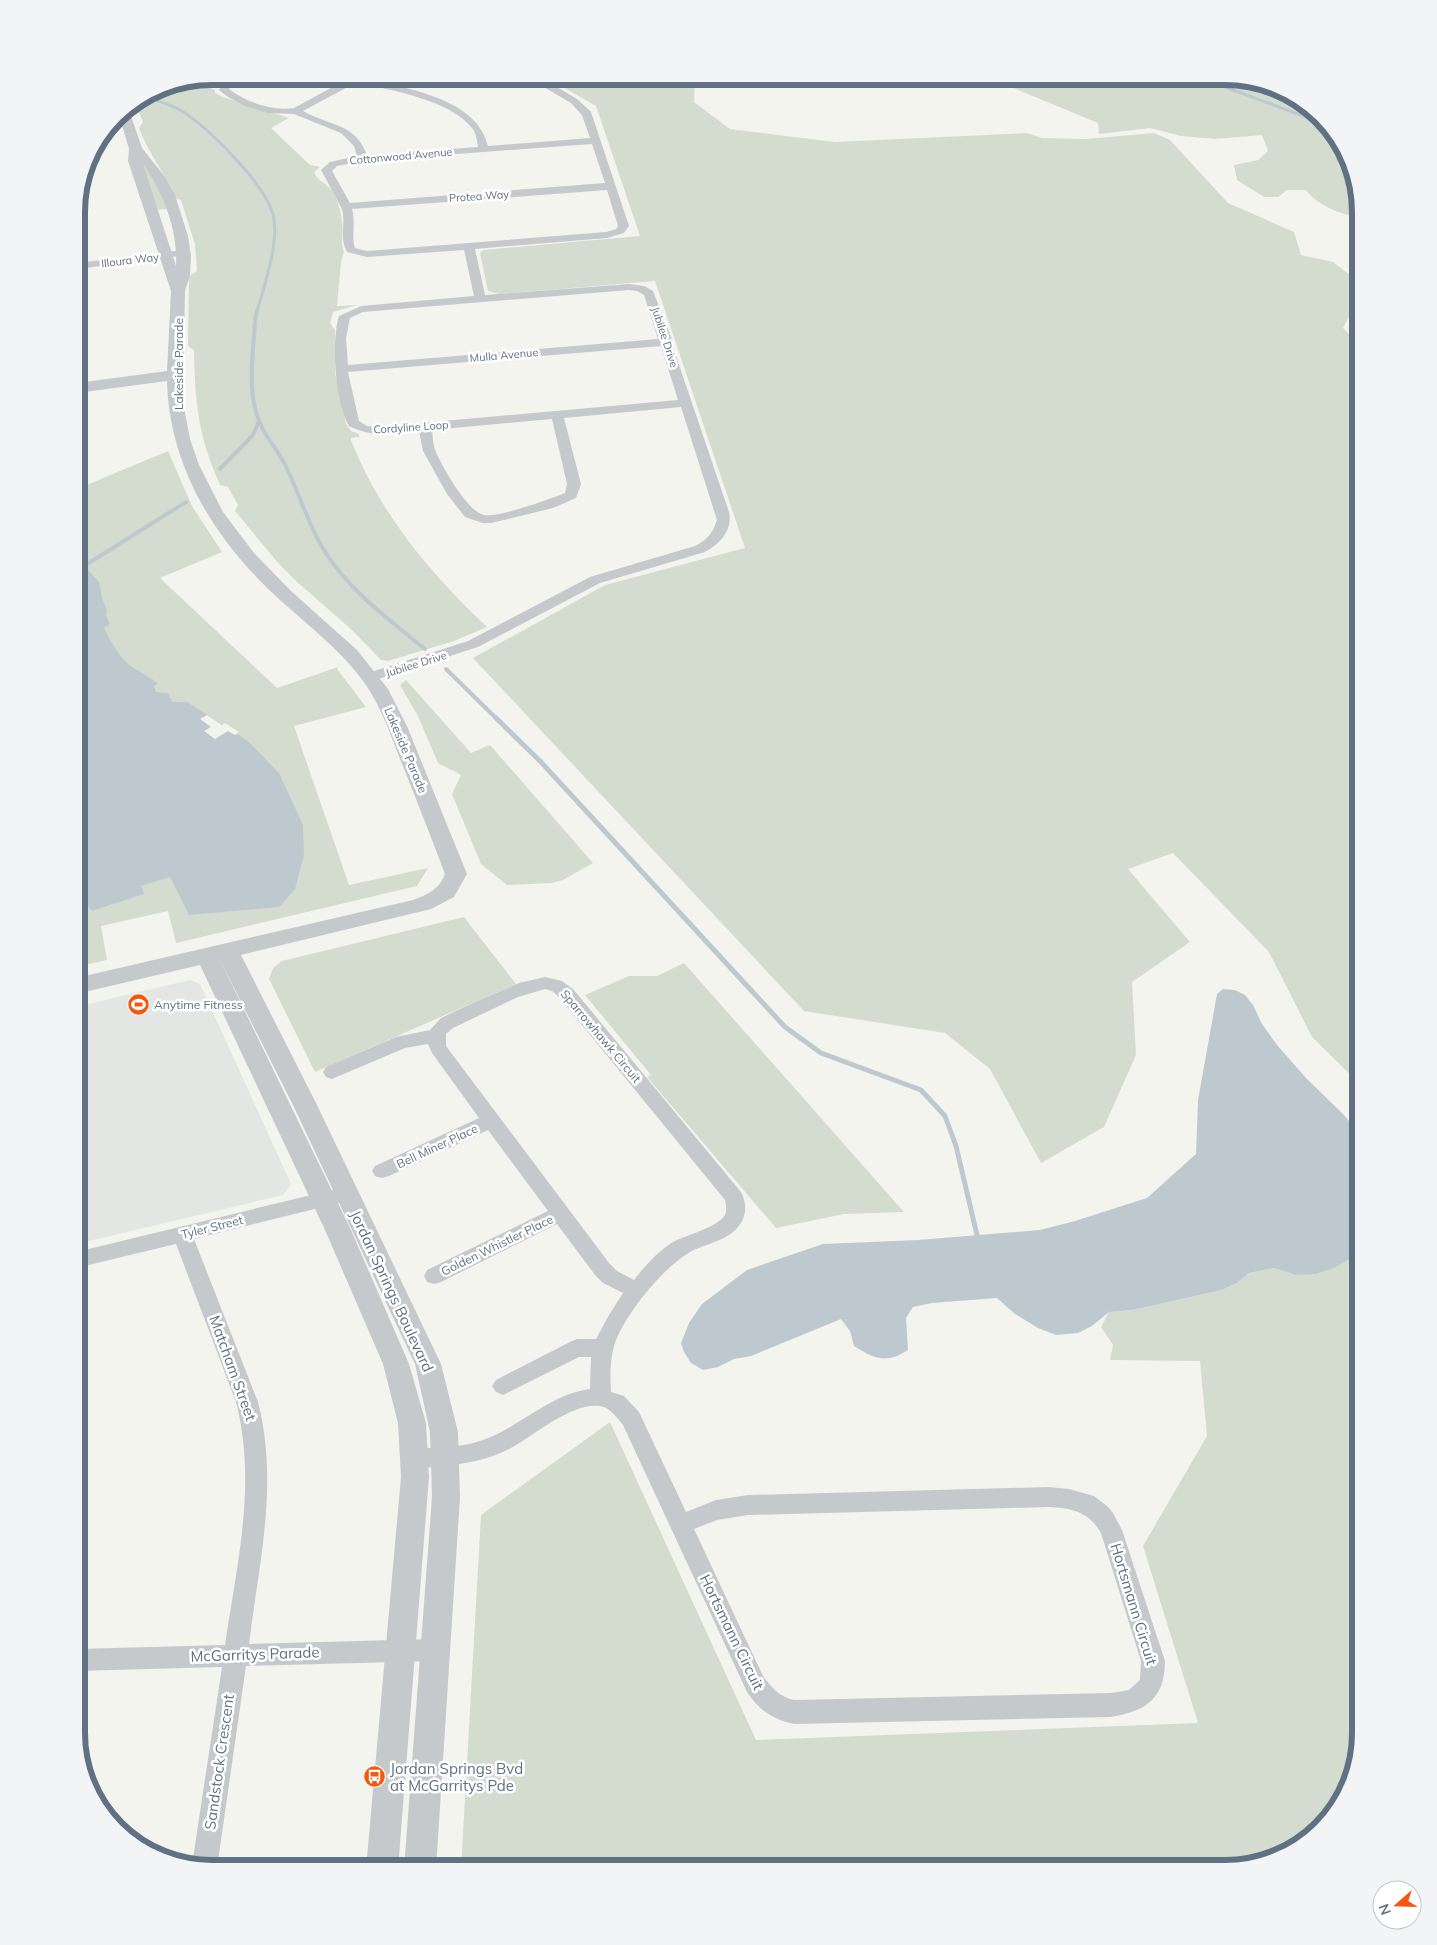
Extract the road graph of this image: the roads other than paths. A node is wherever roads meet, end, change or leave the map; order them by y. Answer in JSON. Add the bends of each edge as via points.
{"nodes":[{"id":1,"x":228,"y":85,"type":"edge"},
{"id":2,"x":345,"y":85,"type":"edge"},
{"id":3,"x":382,"y":85,"type":"edge"},
{"id":4,"x":546,"y":85,"type":"edge"},
{"id":5,"x":296,"y":111,"type":"junction"},
{"id":6,"x":125,"y":119,"type":"edge"},
{"id":7,"x":596,"y":141,"type":"junction"},
{"id":8,"x":136,"y":149,"type":"junction"},
{"id":9,"x":484,"y":149,"type":"junction"},
{"id":10,"x":363,"y":158,"type":"junction"},
{"id":11,"x":611,"y":186,"type":"junction"},
{"id":12,"x":347,"y":206,"type":"junction"},
{"id":13,"x":469,"y":246,"type":"junction"},
{"id":14,"x":183,"y":253,"type":"junction"},
{"id":15,"x":166,"y":256,"type":"junction"},
{"id":16,"x":85,"y":265,"type":"edge"},
{"id":17,"x":178,"y":291,"type":"junction"},
{"id":18,"x":480,"y":299,"type":"junction"},
{"id":19,"x":666,"y":342,"type":"junction"},
{"id":20,"x":342,"y":369,"type":"junction"},
{"id":21,"x":175,"y":375,"type":"junction"},
{"id":22,"x":85,"y":387,"type":"edge"},
{"id":23,"x":686,"y":403,"type":"junction"},
{"id":24,"x":557,"y":415,"type":"junction"},
{"id":25,"x":425,"y":426,"type":"junction"},
{"id":26,"x":370,"y":677,"type":"junction"},
{"id":27,"x":218,"y":953,"type":"junction"},
{"id":28,"x":85,"y":984,"type":"edge"},
{"id":29,"x":436,"y":1036,"type":"junction"},
{"id":30,"x":332,"y":1072,"type":"dead end"},
{"id":31,"x":492,"y":1120,"type":"junction"},
{"id":32,"x":382,"y":1171,"type":"dead end"},
{"id":33,"x":335,"y":1197,"type":"junction"},
{"id":34,"x":561,"y":1213,"type":"junction"},
{"id":35,"x":182,"y":1234,"type":"junction"},
{"id":36,"x":85,"y":1258,"type":"edge"},
{"id":37,"x":434,"y":1276,"type":"dead end"},
{"id":38,"x":638,"y":1291,"type":"junction"},
{"id":39,"x":604,"y":1348,"type":"junction"},
{"id":40,"x":503,"y":1386,"type":"dead end"},
{"id":41,"x":601,"y":1395,"type":"junction"},
{"id":42,"x":446,"y":1455,"type":"junction"},
{"id":43,"x":415,"y":1459,"type":"junction"},
{"id":44,"x":681,"y":1524,"type":"junction"},
{"id":45,"x":401,"y":1650,"type":"junction"},
{"id":46,"x":435,"y":1650,"type":"junction"},
{"id":47,"x":235,"y":1655,"type":"junction"},
{"id":48,"x":85,"y":1660,"type":"edge"},
{"id":49,"x":205,"y":1860,"type":"edge"},
{"id":50,"x":383,"y":1860,"type":"edge"},
{"id":51,"x":421,"y":1860,"type":"edge"}],
"edges":[{"from":1,"to":5,"type":"street","via":[[224,90],[253,105],[280,112]]},
{"from":2,"to":5,"type":"street"},
{"from":3,"to":9,"type":"street","via":[[447,106],[475,125]]},
{"from":4,"to":7,"type":"street","via":[[584,109]]},
{"from":5,"to":10,"type":"street","via":[[337,127],[359,146]]},
{"from":6,"to":8,"type":"street","name":"Lakeside Parade"},
{"from":7,"to":9,"type":"street","name":"Cottonwood Avenue"},
{"from":7,"to":11,"type":"street"},
{"from":8,"to":14,"type":"street","name":"Lakeside Parade","via":[[151,164],[166,191]]},
{"from":8,"to":15,"type":"street","name":"Lakeside Parade","via":[[135,161]]},
{"from":9,"to":10,"type":"street","name":"Cottonwood Avenue"},
{"from":10,"to":12,"type":"street","name":"Cottonwood Avenue","via":[[334,164],[326,170]]},
{"from":11,"to":12,"type":"street","name":"Protea Way"},
{"from":11,"to":13,"type":"street","via":[[624,226],[618,233]]},
{"from":12,"to":13,"type":"street","name":"Cottonwood Avenue","via":[[349,248],[355,252],[367,254]]},
{"from":13,"to":18,"type":"street"},
{"from":14,"to":15,"type":"street","name":"Illoura Way"},
{"from":14,"to":17,"type":"street","name":"Lakeside Parade","via":[[184,272]]},
{"from":15,"to":16,"type":"street","name":"Illoura Way"},
{"from":15,"to":17,"type":"street","name":"Lakeside Parade"},
{"from":17,"to":21,"type":"street","name":"Lakeside Parade"},
{"from":18,"to":19,"type":"street","name":"Jubilee Drive","via":[[640,288],[651,296]]},
{"from":18,"to":20,"type":"street","name":"Cordyline Loop","via":[[370,308],[348,313],[343,320]]},
{"from":19,"to":20,"type":"street","name":"Mulla Avenue"},
{"from":19,"to":23,"type":"street","name":"Jubilee Drive"},
{"from":20,"to":25,"type":"street","name":"Cordyline Loop","via":[[351,418],[356,426],[377,431]]},
{"from":21,"to":22,"type":"street"},
{"from":21,"to":26,"type":"street","name":"Lakeside Parade","via":[[183,442],[195,475],[218,517],[263,574],[335,639]]},
{"from":23,"to":24,"type":"street","name":"Cordyline Loop"},
{"from":23,"to":26,"type":"street","name":"Jubilee Drive","via":[[724,520],[715,539],[688,553],[583,585],[457,651]]},
{"from":24,"to":25,"type":"street","name":"Cordyline Loop"},
{"from":24,"to":25,"type":"street","via":[[574,484],[570,495],[548,505],[491,519],[470,514],[452,491],[429,451]]},
{"from":26,"to":27,"type":"street","name":"Lakeside Parade","via":[[396,724],[453,863],[454,885],[435,900],[417,906]]},
{"from":27,"to":28,"type":"street","name":"Lakeside Parade"},
{"from":27,"to":33,"type":"street","name":"Jordan Springs Boulevard"},
{"from":29,"to":30,"type":"street","via":[[402,1042]]},
{"from":29,"to":31,"type":"street","via":[[438,1048]]},
{"from":29,"to":38,"type":"street","name":"Sparrowhawk Circuit","via":[[446,1023],[529,986],[546,983],[557,986],[569,996],[728,1189],[734,1197],[736,1209],[730,1222],[668,1257]]},
{"from":31,"to":32,"type":"street","name":"Bell Miner Place"},
{"from":31,"to":34,"type":"street"},
{"from":33,"to":35,"type":"street","name":"Tyler Street"},
{"from":33,"to":42,"type":"street","name":"Jordan Springs Boulevard","via":[[428,1364],[440,1408]]},
{"from":33,"to":43,"type":"street","name":"Jordan Springs Boulevard","via":[[396,1364],[410,1414]]},
{"from":34,"to":37,"type":"street","name":"Golden Whistler Place"},
{"from":34,"to":38,"type":"street","via":[[602,1270]]},
{"from":35,"to":36,"type":"street","name":"Tyler Street"},
{"from":35,"to":47,"type":"street","name":"Matcham Street","via":[[247,1402],[257,1442],[257,1494]]},
{"from":38,"to":39,"type":"street","name":"Sparrowhawk Circuit","via":[[613,1327]]},
{"from":39,"to":40,"type":"street","via":[[576,1348]]},
{"from":39,"to":41,"type":"street","name":"Sparrowhawk Circuit","via":[[599,1377]]},
{"from":41,"to":42,"type":"street","via":[[571,1402],[488,1449]]},
{"from":41,"to":44,"type":"street","name":"Hortsmann Circuit","via":[[613,1399],[627,1411]]},
{"from":42,"to":43,"type":"street"},
{"from":42,"to":46,"type":"street","name":"Jordan Springs Boulevard"},
{"from":43,"to":45,"type":"street","name":"Jordan Springs Boulevard"},
{"from":44,"to":44,"type":"street","name":"Hortsmann Circuit","via":[[755,1684],[772,1706],[780,1710],[1111,1705],[1140,1697],[1152,1681],[1153,1661],[1111,1530],[1097,1510],[1077,1500],[748,1505],[716,1510]]},
{"from":45,"to":46,"type":"street","name":"McGarritys Parade"},
{"from":45,"to":47,"type":"street","name":"McGarritys Parade"},
{"from":45,"to":50,"type":"street","name":"Jordan Springs Boulevard"},
{"from":46,"to":51,"type":"street","name":"Jordan Springs Boulevard"},
{"from":47,"to":48,"type":"street","name":"McGarritys Parade"},
{"from":47,"to":49,"type":"street","name":"Sandstock Crescent"}]}
